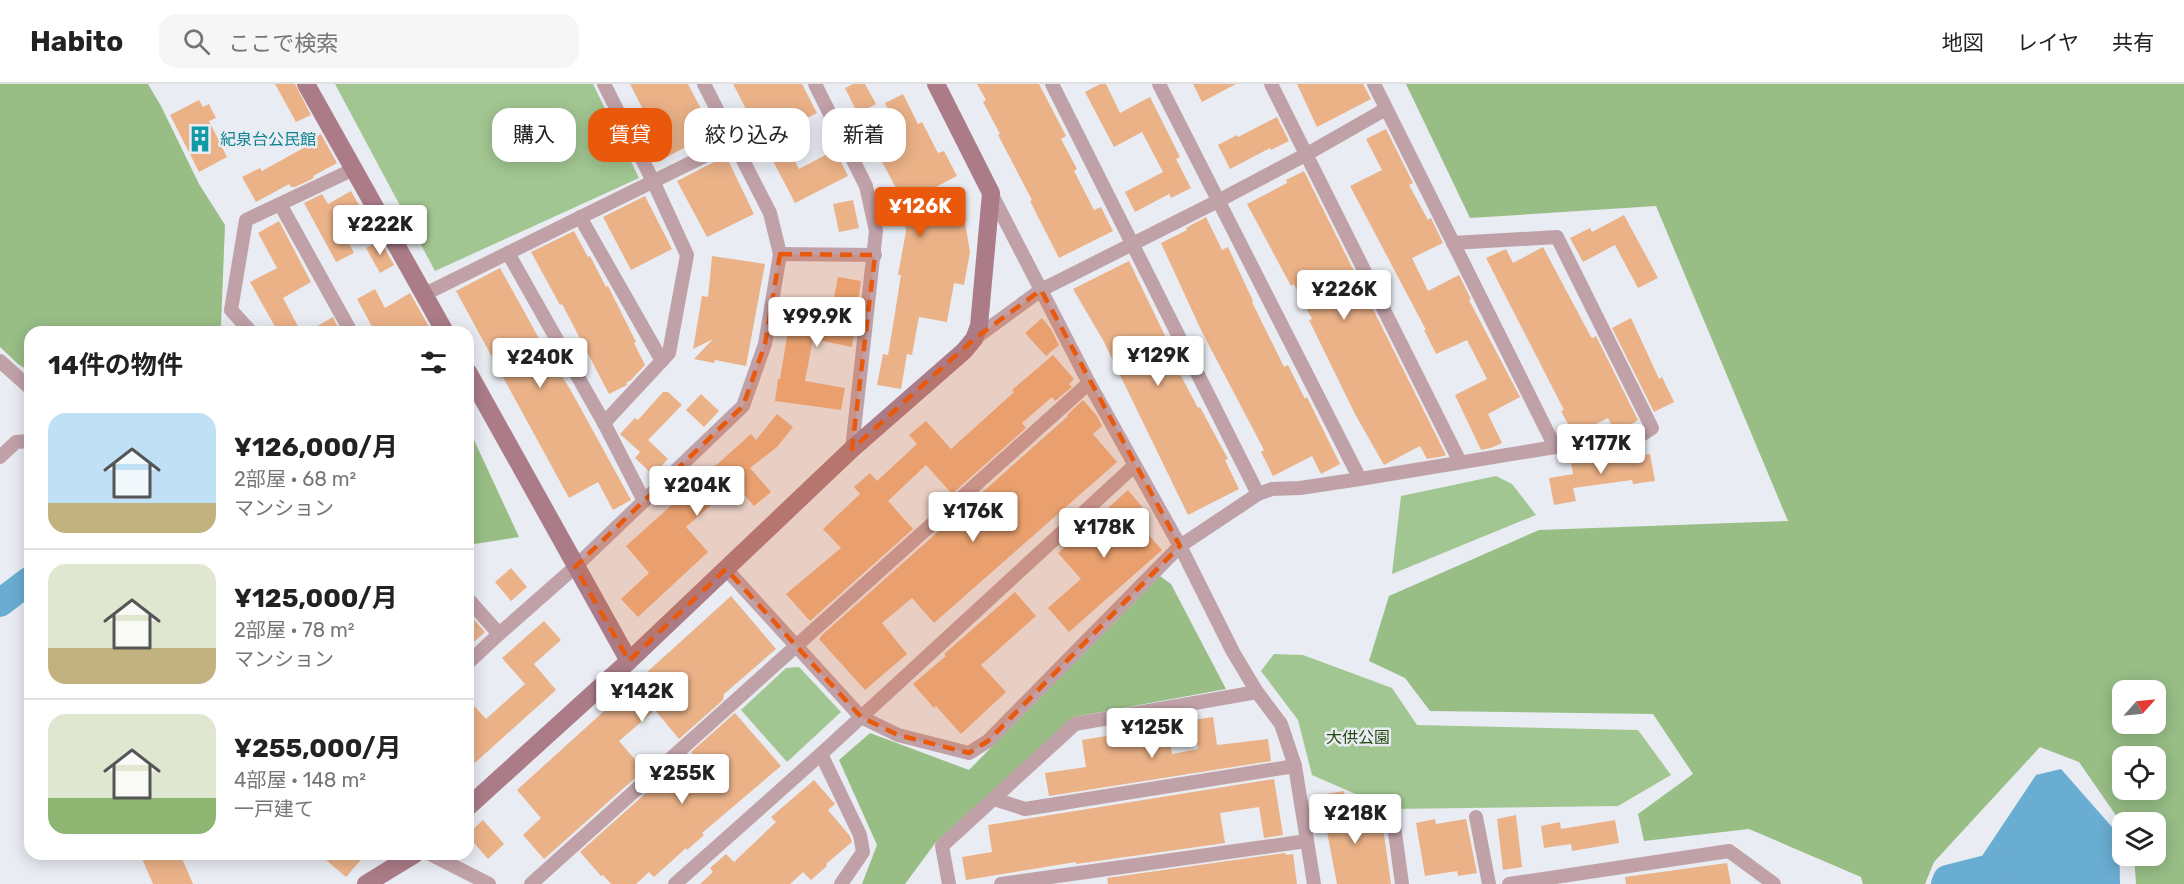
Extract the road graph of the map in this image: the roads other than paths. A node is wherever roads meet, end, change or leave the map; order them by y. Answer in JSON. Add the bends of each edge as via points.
{"nodes":[{"id":1,"x":306,"y":84,"type":"edge"},
{"id":2,"x":604,"y":84,"type":"edge"},
{"id":3,"x":704,"y":84,"type":"edge"},
{"id":4,"x":831,"y":84,"type":"edge"},
{"id":5,"x":936,"y":84,"type":"edge"},
{"id":6,"x":1052,"y":84,"type":"edge"},
{"id":7,"x":1159,"y":84,"type":"edge"},
{"id":8,"x":1271,"y":84,"type":"edge"},
{"id":9,"x":1374,"y":84,"type":"edge"},
{"id":10,"x":817,"y":88,"type":"edge"},
{"id":11,"x":716,"y":108,"type":"edge"},
{"id":12,"x":1386,"y":109,"type":"junction"},
{"id":13,"x":1307,"y":154,"type":"junction"},
{"id":14,"x":692,"y":162,"type":"edge"},
{"id":15,"x":743,"y":162,"type":"edge"},
{"id":16,"x":354,"y":169,"type":"junction"},
{"id":17,"x":653,"y":181,"type":"junction"},
{"id":18,"x":992,"y":193,"type":"junction"},
{"id":19,"x":1218,"y":201,"type":"junction"},
{"id":20,"x":280,"y":204,"type":"junction"},
{"id":21,"x":580,"y":217,"type":"junction"},
{"id":22,"x":1453,"y":243,"type":"junction"},
{"id":23,"x":1132,"y":244,"type":"junction"},
{"id":24,"x":508,"y":253,"type":"junction"},
{"id":25,"x":780,"y":254,"type":"junction"},
{"id":26,"x":875,"y":255,"type":"junction"},
{"id":27,"x":1041,"y":290,"type":"junction"},
{"id":28,"x":425,"y":294,"type":"junction"},
{"id":29,"x":246,"y":326,"type":"edge"},
{"id":30,"x":348,"y":326,"type":"edge"},
{"id":31,"x":443,"y":326,"type":"edge"},
{"id":32,"x":974,"y":339,"type":"junction"},
{"id":33,"x":662,"y":361,"type":"junction"},
{"id":34,"x":0,"y":362,"type":"edge"},
{"id":35,"x":24,"y":383,"type":"edge"},
{"id":36,"x":474,"y":383,"type":"edge"},
{"id":37,"x":1089,"y":383,"type":"junction"},
{"id":38,"x":604,"y":423,"type":"junction"},
{"id":39,"x":24,"y":441,"type":"edge"},
{"id":40,"x":1555,"y":447,"type":"junction"},
{"id":41,"x":852,"y":449,"type":"junction"},
{"id":42,"x":0,"y":457,"type":"edge"},
{"id":43,"x":1461,"y":462,"type":"junction"},
{"id":44,"x":1134,"y":466,"type":"junction"},
{"id":45,"x":1360,"y":479,"type":"junction"},
{"id":46,"x":1258,"y":494,"type":"junction"},
{"id":47,"x":645,"y":501,"type":"junction"},
{"id":48,"x":1180,"y":546,"type":"junction"},
{"id":49,"x":575,"y":567,"type":"junction"},
{"id":50,"x":726,"y":569,"type":"junction"},
{"id":51,"x":474,"y":606,"type":"edge"},
{"id":52,"x":499,"y":634,"type":"junction"},
{"id":53,"x":797,"y":646,"type":"junction"},
{"id":54,"x":474,"y":657,"type":"edge"},
{"id":55,"x":629,"y":661,"type":"junction"},
{"id":56,"x":1257,"y":692,"type":"junction"},
{"id":57,"x":861,"y":717,"type":"junction"},
{"id":58,"x":821,"y":754,"type":"junction"},
{"id":59,"x":1295,"y":766,"type":"junction"},
{"id":60,"x":994,"y":799,"type":"junction"},
{"id":61,"x":474,"y":802,"type":"edge"},
{"id":62,"x":1476,"y":817,"type":"dead end"},
{"id":63,"x":1393,"y":818,"type":"dead end"},
{"id":64,"x":1307,"y":841,"type":"junction"},
{"id":65,"x":400,"y":860,"type":"edge"},
{"id":66,"x":442,"y":860,"type":"edge"},
{"id":67,"x":366,"y":884,"type":"edge"},
{"id":68,"x":489,"y":884,"type":"edge"},
{"id":69,"x":531,"y":884,"type":"edge"},
{"id":70,"x":675,"y":884,"type":"edge"},
{"id":71,"x":841,"y":884,"type":"edge"},
{"id":72,"x":949,"y":884,"type":"edge"},
{"id":73,"x":1001,"y":884,"type":"edge"},
{"id":74,"x":1314,"y":884,"type":"edge"},
{"id":75,"x":1402,"y":884,"type":"edge"},
{"id":76,"x":1489,"y":884,"type":"edge"},
{"id":77,"x":1509,"y":884,"type":"edge"},
{"id":78,"x":1774,"y":884,"type":"edge"}],
"edges":[{"from":1,"to":16,"type":"street"},
{"from":2,"to":17,"type":"street"},
{"from":3,"to":11,"type":"street"},
{"from":4,"to":10,"type":"street"},
{"from":5,"to":18,"type":"street"},
{"from":6,"to":23,"type":"street"},
{"from":7,"to":19,"type":"street"},
{"from":8,"to":13,"type":"street"},
{"from":9,"to":12,"type":"street"},
{"from":10,"to":26,"type":"street","via":[[866,186],[876,231]]},
{"from":12,"to":13,"type":"street"},
{"from":12,"to":22,"type":"street"},
{"from":13,"to":19,"type":"street"},
{"from":13,"to":43,"type":"street"},
{"from":14,"to":17,"type":"street"},
{"from":15,"to":25,"type":"street","via":[[770,213]]},
{"from":16,"to":20,"type":"street"},
{"from":16,"to":28,"type":"street"},
{"from":17,"to":21,"type":"street"},
{"from":17,"to":33,"type":"street","via":[[687,255],[669,353]]},
{"from":18,"to":27,"type":"street"},
{"from":18,"to":32,"type":"street","via":[[979,326]]},
{"from":19,"to":23,"type":"street"},
{"from":19,"to":45,"type":"street"},
{"from":20,"to":29,"type":"street","via":[[246,220],[231,310]]},
{"from":20,"to":30,"type":"street"},
{"from":21,"to":24,"type":"street"},
{"from":21,"to":33,"type":"street"},
{"from":22,"to":40,"type":"street"},
{"from":22,"to":40,"type":"street","via":[[1557,237],[1652,428],[1635,439]]},
{"from":23,"to":27,"type":"street"},
{"from":23,"to":46,"type":"street"},
{"from":24,"to":28,"type":"street"},
{"from":24,"to":38,"type":"street"},
{"from":25,"to":26,"type":"street"},
{"from":25,"to":47,"type":"street","via":[[765,344],[743,406]]},
{"from":26,"to":41,"type":"street"},
{"from":27,"to":32,"type":"street"},
{"from":27,"to":37,"type":"street"},
{"from":28,"to":31,"type":"street"},
{"from":32,"to":41,"type":"street"},
{"from":33,"to":38,"type":"street"},
{"from":34,"to":35,"type":"street"},
{"from":36,"to":49,"type":"street"},
{"from":37,"to":44,"type":"street"},
{"from":37,"to":53,"type":"street"},
{"from":38,"to":47,"type":"street"},
{"from":39,"to":42,"type":"street","via":[[16,442]]},
{"from":40,"to":43,"type":"street"},
{"from":41,"to":50,"type":"street"},
{"from":43,"to":45,"type":"street"},
{"from":44,"to":48,"type":"street"},
{"from":44,"to":57,"type":"street"},
{"from":45,"to":46,"type":"street"},
{"from":46,"to":48,"type":"street"},
{"from":47,"to":49,"type":"street"},
{"from":48,"to":56,"type":"street"},
{"from":48,"to":57,"type":"street","via":[[988,741],[969,753],[898,735]]},
{"from":49,"to":52,"type":"street"},
{"from":49,"to":55,"type":"street"},
{"from":50,"to":53,"type":"street"},
{"from":50,"to":55,"type":"street"},
{"from":51,"to":52,"type":"street"},
{"from":52,"to":54,"type":"street"},
{"from":53,"to":57,"type":"street"},
{"from":53,"to":69,"type":"street"},
{"from":55,"to":61,"type":"street"},
{"from":56,"to":59,"type":"street","via":[[1281,724]]},
{"from":56,"to":60,"type":"street","via":[[1075,724]]},
{"from":57,"to":58,"type":"street"},
{"from":58,"to":70,"type":"street"},
{"from":58,"to":71,"type":"street","via":[[860,835],[863,852]]},
{"from":59,"to":60,"type":"street","via":[[1025,809]]},
{"from":59,"to":64,"type":"street"},
{"from":60,"to":72,"type":"street","via":[[942,846]]},
{"from":62,"to":76,"type":"street"},
{"from":63,"to":75,"type":"street"},
{"from":64,"to":73,"type":"street"},
{"from":64,"to":74,"type":"street"},
{"from":65,"to":67,"type":"street"},
{"from":66,"to":68,"type":"street"},
{"from":77,"to":78,"type":"street","via":[[1729,851]]}]}
